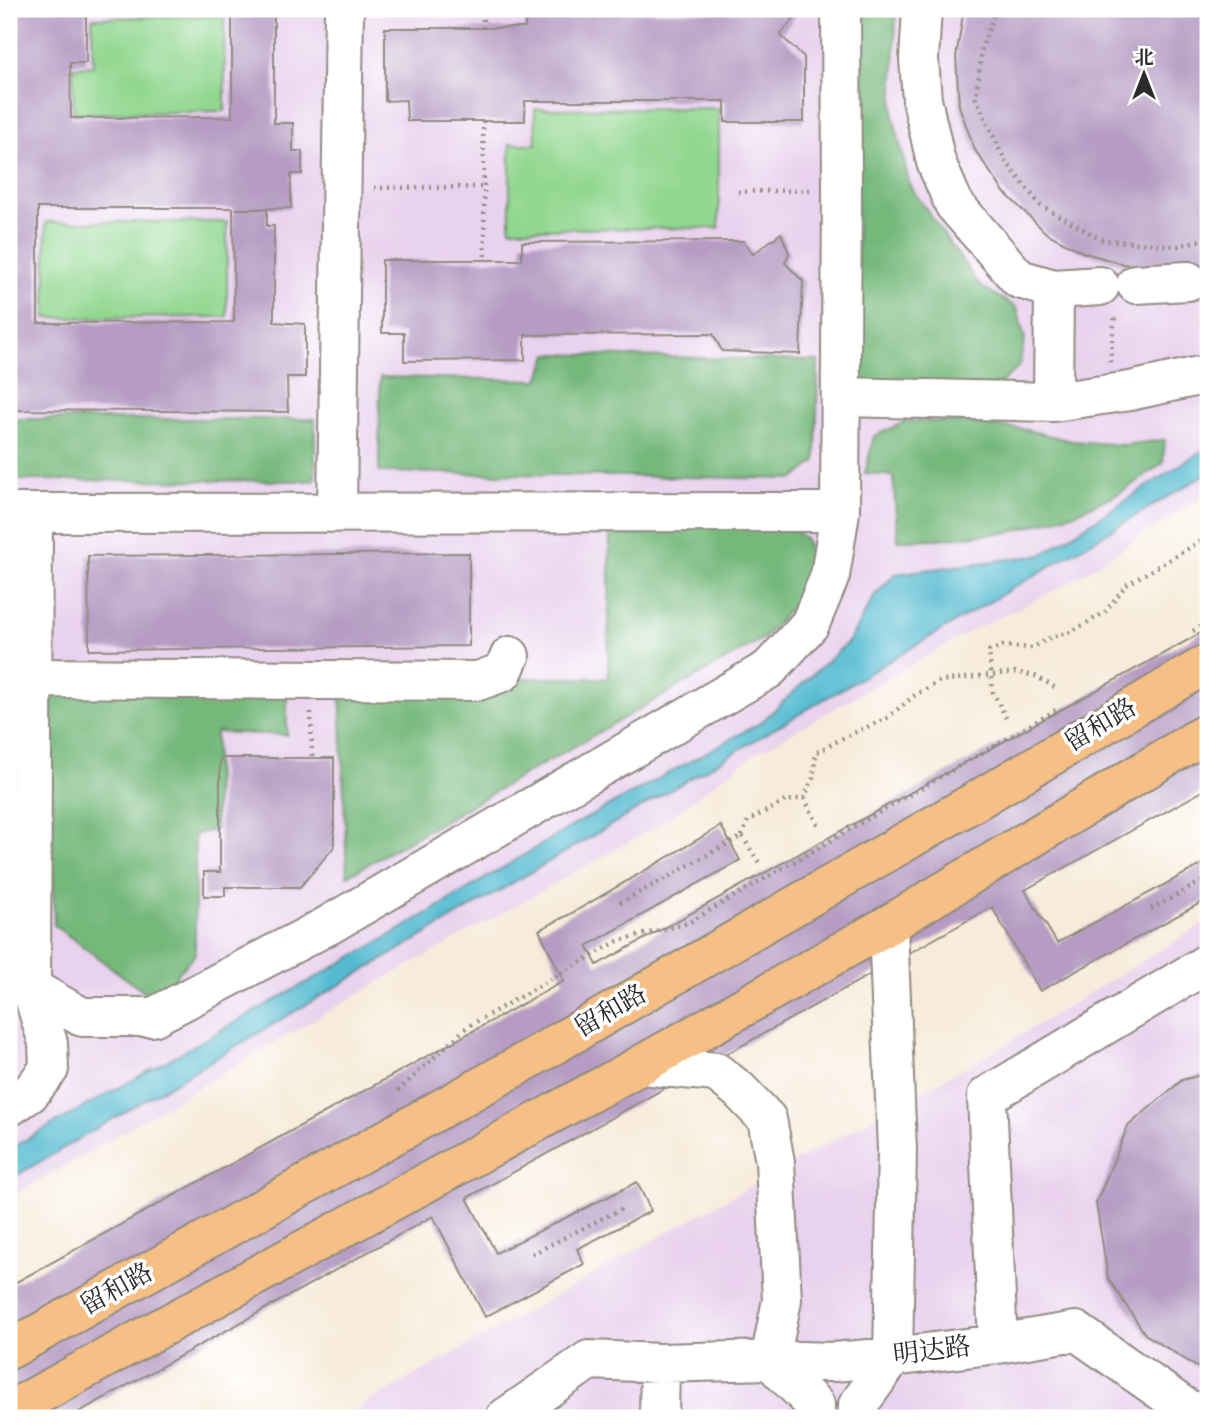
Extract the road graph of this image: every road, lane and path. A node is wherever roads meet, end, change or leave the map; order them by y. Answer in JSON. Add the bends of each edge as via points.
{"nodes":[{"id":1,"x":344,"y":9,"type":"edge"},
{"id":2,"x":483,"y":9,"type":"edge"},
{"id":3,"x":841,"y":9,"type":"edge"},
{"id":4,"x":922,"y":9,"type":"edge"},
{"id":5,"x":996,"y":9,"type":"edge"},
{"id":6,"x":483,"y":28,"type":"dead end"},
{"id":7,"x":483,"y":121,"type":"dead end"},
{"id":8,"x":483,"y":187,"type":"junction"},
{"id":9,"x":342,"y":188,"type":"junction"},
{"id":10,"x":842,"y":189,"type":"junction"},
{"id":11,"x":738,"y":192,"type":"dead end"},
{"id":12,"x":1208,"y":238,"type":"edge"},
{"id":13,"x":485,"y":260,"type":"dead end"},
{"id":14,"x":1188,"y":281,"type":"dead end"},
{"id":15,"x":1054,"y":289,"type":"junction"},
{"id":16,"x":1208,"y":374,"type":"edge"},
{"id":17,"x":841,"y":397,"type":"junction"},
{"id":18,"x":1052,"y":402,"type":"junction"},
{"id":19,"x":337,"y":512,"type":"junction"},
{"id":20,"x":840,"y":512,"type":"junction"},
{"id":21,"x":21,"y":513,"type":"edge"},
{"id":22,"x":1208,"y":537,"type":"edge"},
{"id":23,"x":1208,"y":622,"type":"edge"},
{"id":24,"x":1196,"y":649,"type":"edge"},
{"id":25,"x":510,"y":656,"type":"dead end"},
{"id":26,"x":24,"y":660,"type":"edge"},
{"id":27,"x":991,"y":674,"type":"junction"},
{"id":28,"x":1056,"y":688,"type":"dead end"},
{"id":29,"x":1063,"y":706,"type":"dead end"},
{"id":30,"x":1006,"y":718,"type":"dead end"},
{"id":31,"x":1208,"y":732,"type":"edge"},
{"id":32,"x":804,"y":798,"type":"junction"},
{"id":33,"x":820,"y":828,"type":"dead end"},
{"id":34,"x":742,"y":836,"type":"junction"},
{"id":35,"x":760,"y":864,"type":"dead end"},
{"id":36,"x":1208,"y":878,"type":"edge"},
{"id":37,"x":620,"y":903,"type":"dead end"},
{"id":38,"x":1151,"y":909,"type":"dead end"},
{"id":39,"x":888,"y":925,"type":"junction"},
{"id":40,"x":1208,"y":963,"type":"edge"},
{"id":41,"x":31,"y":988,"type":"junction"},
{"id":42,"x":641,"y":1065,"type":"junction"},
{"id":43,"x":396,"y":1093,"type":"dead end"},
{"id":44,"x":9,"y":1107,"type":"edge"},
{"id":45,"x":623,"y":1208,"type":"dead end"},
{"id":46,"x":532,"y":1254,"type":"dead end"},
{"id":47,"x":998,"y":1344,"type":"junction"},
{"id":48,"x":9,"y":1350,"type":"edge"},
{"id":49,"x":892,"y":1357,"type":"junction"},
{"id":50,"x":770,"y":1360,"type":"junction"},
{"id":51,"x":660,"y":1363,"type":"junction"},
{"id":52,"x":9,"y":1411,"type":"edge"},
{"id":53,"x":1208,"y":1411,"type":"edge"},
{"id":54,"x":505,"y":1418,"type":"edge"},
{"id":55,"x":659,"y":1418,"type":"edge"},
{"id":56,"x":816,"y":1418,"type":"edge"},
{"id":57,"x":858,"y":1418,"type":"edge"}],
"edges":[{"from":1,"to":9,"type":"street"},
{"from":2,"to":6,"type":"path"},
{"from":3,"to":10,"type":"street"},
{"from":4,"to":15,"type":"street","via":[[922,100],[936,162],[954,204],[1019,279]]},
{"from":5,"to":12,"type":"path","via":[[982,48],[976,98],[1004,159],[1040,205],[1103,240],[1178,246]]},
{"from":7,"to":8,"type":"path"},
{"from":8,"to":9,"type":"path"},
{"from":8,"to":13,"type":"path"},
{"from":9,"to":19,"type":"street"},
{"from":10,"to":11,"type":"path"},
{"from":10,"to":17,"type":"street"},
{"from":14,"to":15,"type":"street"},
{"from":15,"to":18,"type":"street"},
{"from":16,"to":18,"type":"street"},
{"from":17,"to":18,"type":"street"},
{"from":17,"to":20,"type":"street"},
{"from":19,"to":20,"type":"street","via":[[507,524]]},
{"from":19,"to":21,"type":"street"},
{"from":20,"to":41,"type":"street","via":[[830,576],[810,624],[769,669],[327,926],[153,1017],[82,1017]]},
{"from":21,"to":26,"type":"street"},
{"from":22,"to":27,"type":"path","via":[[1126,585],[1104,613],[1071,632],[1032,648],[1003,646],[989,651]]},
{"from":23,"to":24,"type":"path"},
{"from":24,"to":48,"type":"main road","name":"留和路","via":[[962,809],[521,1064]]},
{"from":25,"to":26,"type":"street","via":[[503,672],[478,681]]},
{"from":26,"to":41,"type":"street"},
{"from":27,"to":28,"type":"path","via":[[1035,676]]},
{"from":27,"to":30,"type":"path","via":[[993,692]]},
{"from":27,"to":32,"type":"path","via":[[940,681],[887,718],[816,753],[813,778]]},
{"from":29,"to":43,"type":"path","via":[[688,923],[618,941],[467,1027]]},
{"from":31,"to":39,"type":"main road","name":"留和路"},
{"from":32,"to":33,"type":"path"},
{"from":32,"to":34,"type":"path","via":[[785,801],[748,821]]},
{"from":34,"to":35,"type":"path"},
{"from":34,"to":37,"type":"path"},
{"from":36,"to":38,"type":"path"},
{"from":39,"to":42,"type":"main road","name":"留和路"},
{"from":39,"to":49,"type":"street","via":[[897,1150]]},
{"from":40,"to":47,"type":"street","name":"明达路","via":[[987,1096]]},
{"from":41,"to":44,"type":"street","via":[[48,1043],[49,1069],[30,1093]]},
{"from":42,"to":50,"type":"street","via":[[716,1072],[767,1119],[775,1162],[782,1300]]},
{"from":42,"to":52,"type":"main road","name":"留和路"},
{"from":45,"to":46,"type":"path"},
{"from":47,"to":49,"type":"street","name":"明达路"},
{"from":47,"to":53,"type":"street","via":[[1076,1331],[1190,1411]]},
{"from":49,"to":50,"type":"street","name":"明达路","via":[[833,1362]]},
{"from":49,"to":57,"type":"street","via":[[858,1405]]},
{"from":50,"to":51,"type":"street","name":"明达路"},
{"from":50,"to":56,"type":"street","via":[[815,1405]]},
{"from":51,"to":54,"type":"street","name":"明达路","via":[[589,1360]]},
{"from":51,"to":55,"type":"street"}]}
